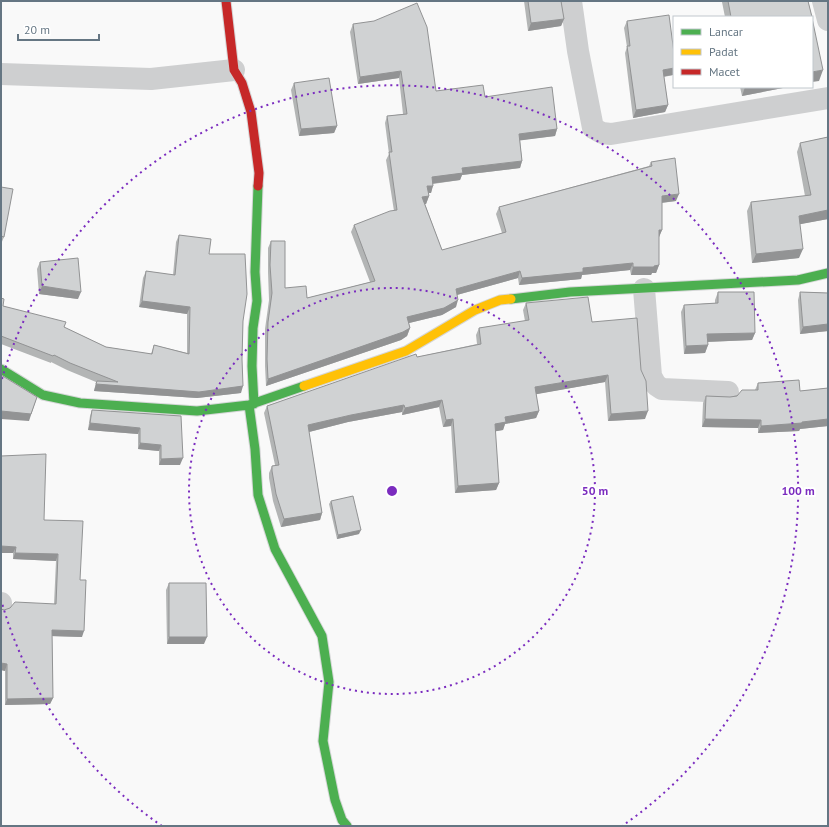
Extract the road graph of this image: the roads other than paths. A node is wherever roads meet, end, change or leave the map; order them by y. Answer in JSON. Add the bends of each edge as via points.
{"nodes":[{"id":1,"x":226,"y":1,"type":"edge"},
{"id":2,"x":571,"y":1,"type":"edge"},
{"id":3,"x":824,"y":1,"type":"edge"},
{"id":4,"x":828,"y":20,"type":"edge"},
{"id":5,"x":234,"y":70,"type":"junction"},
{"id":6,"x":1,"y":74,"type":"edge"},
{"id":7,"x":828,"y":98,"type":"edge"},
{"id":8,"x":828,"y":273,"type":"edge"},
{"id":9,"x":644,"y":290,"type":"junction"},
{"id":10,"x":1,"y":369,"type":"edge"},
{"id":11,"x":728,"y":392,"type":"dead end"},
{"id":12,"x":251,"y":404,"type":"junction"},
{"id":13,"x":347,"y":826,"type":"edge"}],
"edges":[{"from":1,"to":5,"type":"street"},
{"from":2,"to":7,"type":"street","via":[[593,128],[602,134]]},
{"from":3,"to":4,"type":"street"},
{"from":5,"to":6,"type":"street","via":[[151,79]]},
{"from":5,"to":12,"type":"street","via":[[242,83],[251,112],[258,173],[255,272],[257,301],[253,328]]},
{"from":8,"to":9,"type":"street","via":[[798,280]]},
{"from":9,"to":11,"type":"street","via":[[651,376],[656,385],[662,389]]},
{"from":9,"to":12,"type":"street","via":[[570,292],[500,300],[475,310],[406,351]]},
{"from":10,"to":12,"type":"street","via":[[43,395],[80,403],[197,411]]},
{"from":12,"to":13,"type":"street","via":[[258,496],[275,548],[322,636],[329,682],[323,741],[335,800],[342,820]]}]}
